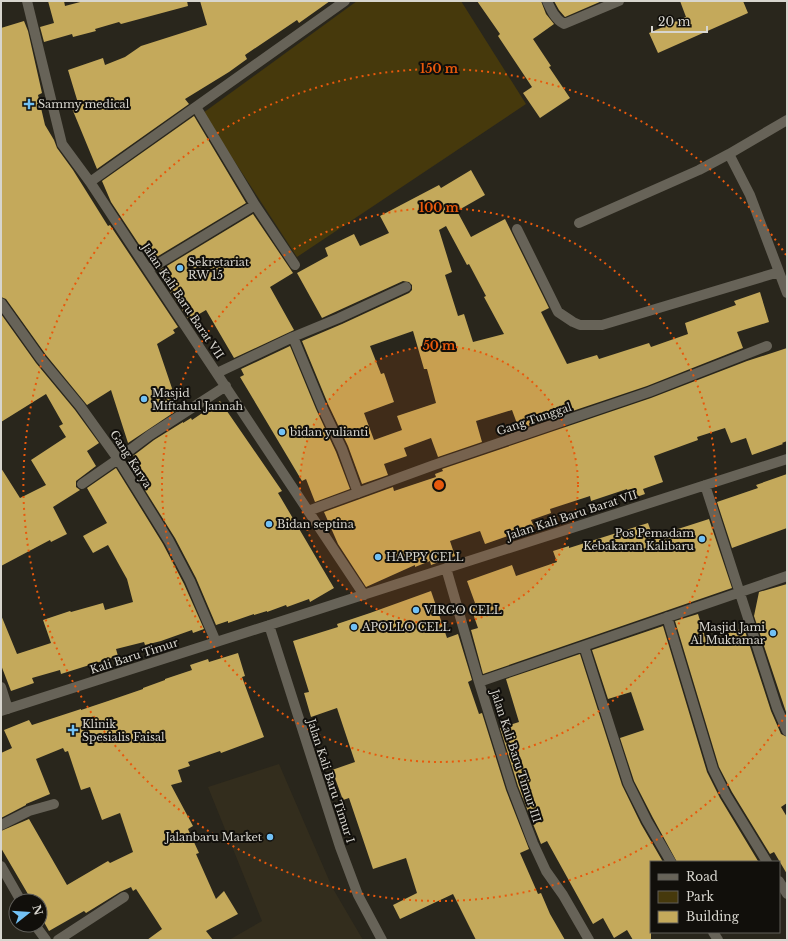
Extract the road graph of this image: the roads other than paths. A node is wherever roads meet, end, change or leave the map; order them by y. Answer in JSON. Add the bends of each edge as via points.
{"nodes":[{"id":1,"x":27,"y":1,"type":"edge"},
{"id":2,"x":345,"y":1,"type":"edge"},
{"id":3,"x":546,"y":1,"type":"edge"},
{"id":4,"x":619,"y":1,"type":"edge"},
{"id":5,"x":196,"y":107,"type":"junction"},
{"id":6,"x":787,"y":120,"type":"edge"},
{"id":7,"x":729,"y":154,"type":"junction"},
{"id":8,"x":90,"y":182,"type":"junction"},
{"id":9,"x":255,"y":205,"type":"junction"},
{"id":10,"x":579,"y":223,"type":"dead end"},
{"id":11,"x":517,"y":229,"type":"dead end"},
{"id":12,"x":295,"y":265,"type":"dead end"},
{"id":13,"x":148,"y":270,"type":"junction"},
{"id":14,"x":779,"y":272,"type":"junction"},
{"id":15,"x":406,"y":287,"type":"dead end"},
{"id":16,"x":787,"y":293,"type":"edge"},
{"id":17,"x":1,"y":303,"type":"edge"},
{"id":18,"x":293,"y":337,"type":"junction"},
{"id":19,"x":767,"y":346,"type":"dead end"},
{"id":20,"x":217,"y":373,"type":"junction"},
{"id":21,"x":226,"y":386,"type":"junction"},
{"id":22,"x":118,"y":459,"type":"junction"},
{"id":23,"x":787,"y":459,"type":"edge"},
{"id":24,"x":82,"y":484,"type":"dead end"},
{"id":25,"x":706,"y":485,"type":"junction"},
{"id":26,"x":358,"y":493,"type":"junction"},
{"id":27,"x":308,"y":511,"type":"junction"},
{"id":28,"x":446,"y":568,"type":"junction"},
{"id":29,"x":787,"y":576,"type":"edge"},
{"id":30,"x":741,"y":591,"type":"junction"},
{"id":31,"x":364,"y":595,"type":"junction"},
{"id":32,"x":667,"y":617,"type":"junction"},
{"id":33,"x":269,"y":625,"type":"junction"},
{"id":34,"x":216,"y":642,"type":"junction"},
{"id":35,"x":584,"y":646,"type":"junction"},
{"id":36,"x":479,"y":682,"type":"junction"},
{"id":37,"x":1,"y":687,"type":"edge"},
{"id":38,"x":4,"y":710,"type":"edge"},
{"id":39,"x":787,"y":731,"type":"edge"},
{"id":40,"x":54,"y":804,"type":"dead end"},
{"id":41,"x":1,"y":825,"type":"edge"},
{"id":42,"x":670,"y":861,"type":"edge"},
{"id":43,"x":766,"y":861,"type":"edge"},
{"id":44,"x":1,"y":866,"type":"edge"},
{"id":45,"x":780,"y":883,"type":"edge"},
{"id":46,"x":16,"y":893,"type":"edge"},
{"id":47,"x":787,"y":894,"type":"edge"},
{"id":48,"x":124,"y":897,"type":"dead end"},
{"id":49,"x":58,"y":940,"type":"edge"},
{"id":50,"x":382,"y":940,"type":"edge"},
{"id":51,"x":589,"y":940,"type":"edge"}],
"edges":[{"from":1,"to":8,"type":"street","name":"Jalan Kali Baru Barat VII","via":[[62,144]]},
{"from":2,"to":5,"type":"street"},
{"from":3,"to":4,"type":"street","via":[[555,17],[564,24]]},
{"from":5,"to":8,"type":"street"},
{"from":5,"to":9,"type":"street"},
{"from":6,"to":7,"type":"street"},
{"from":7,"to":10,"type":"street"},
{"from":7,"to":14,"type":"street","via":[[750,195]]},
{"from":8,"to":13,"type":"street","name":"Jalan Kali Baru Barat VII"},
{"from":9,"to":12,"type":"street"},
{"from":9,"to":13,"type":"street"},
{"from":11,"to":14,"type":"street","via":[[558,312],[580,325],[602,325]]},
{"from":13,"to":20,"type":"street","name":"Jalan Kali Baru Barat VII"},
{"from":14,"to":16,"type":"street"},
{"from":15,"to":18,"type":"street"},
{"from":17,"to":22,"type":"street","name":"Gang Karya"},
{"from":18,"to":20,"type":"street"},
{"from":18,"to":26,"type":"street","via":[[342,449]]},
{"from":19,"to":26,"type":"street","name":"Gang Tunggal","via":[[649,392]]},
{"from":20,"to":21,"type":"street","name":"Jalan Kali Baru Barat VII"},
{"from":21,"to":22,"type":"street"},
{"from":21,"to":27,"type":"street","name":"Jalan Kali Baru Barat VII"},
{"from":22,"to":24,"type":"street"},
{"from":22,"to":34,"type":"street","name":"Gang Karya","via":[[169,541],[190,581]]},
{"from":23,"to":25,"type":"street","name":"Jalan Kali Baru Barat VII"},
{"from":25,"to":28,"type":"street","name":"Jalan Kali Baru Barat VII"},
{"from":25,"to":30,"type":"street"},
{"from":26,"to":27,"type":"street","name":"Gang Tunggal"},
{"from":27,"to":31,"type":"street","name":"Jalan Kali Baru Barat VII"},
{"from":28,"to":31,"type":"street","name":"Jalan Kali Baru Barat VII"},
{"from":28,"to":36,"type":"street","name":"Jalan Kali Baru Timur III"},
{"from":29,"to":30,"type":"street"},
{"from":30,"to":32,"type":"street"},
{"from":30,"to":39,"type":"street","via":[[777,708]]},
{"from":31,"to":33,"type":"street","name":"Jalan Kali Baru Barat VII"},
{"from":32,"to":35,"type":"street"},
{"from":32,"to":43,"type":"street","via":[[714,769],[726,795]]},
{"from":33,"to":34,"type":"street","name":"Kali Baru Timur"},
{"from":33,"to":50,"type":"street","name":"Jalan Kali Baru Timur I","via":[[340,847],[358,895]]},
{"from":34,"to":38,"type":"street","name":"Kali Baru Timur"},
{"from":35,"to":36,"type":"street"},
{"from":35,"to":42,"type":"street","via":[[628,783]]},
{"from":36,"to":51,"type":"street","name":"Jalan Kali Baru Timur III","via":[[512,788],[533,843],[546,871]]},
{"from":37,"to":38,"type":"street"},
{"from":40,"to":41,"type":"street","via":[[29,811]]},
{"from":44,"to":46,"type":"street"},
{"from":45,"to":47,"type":"street"},
{"from":48,"to":49,"type":"street"}]}
